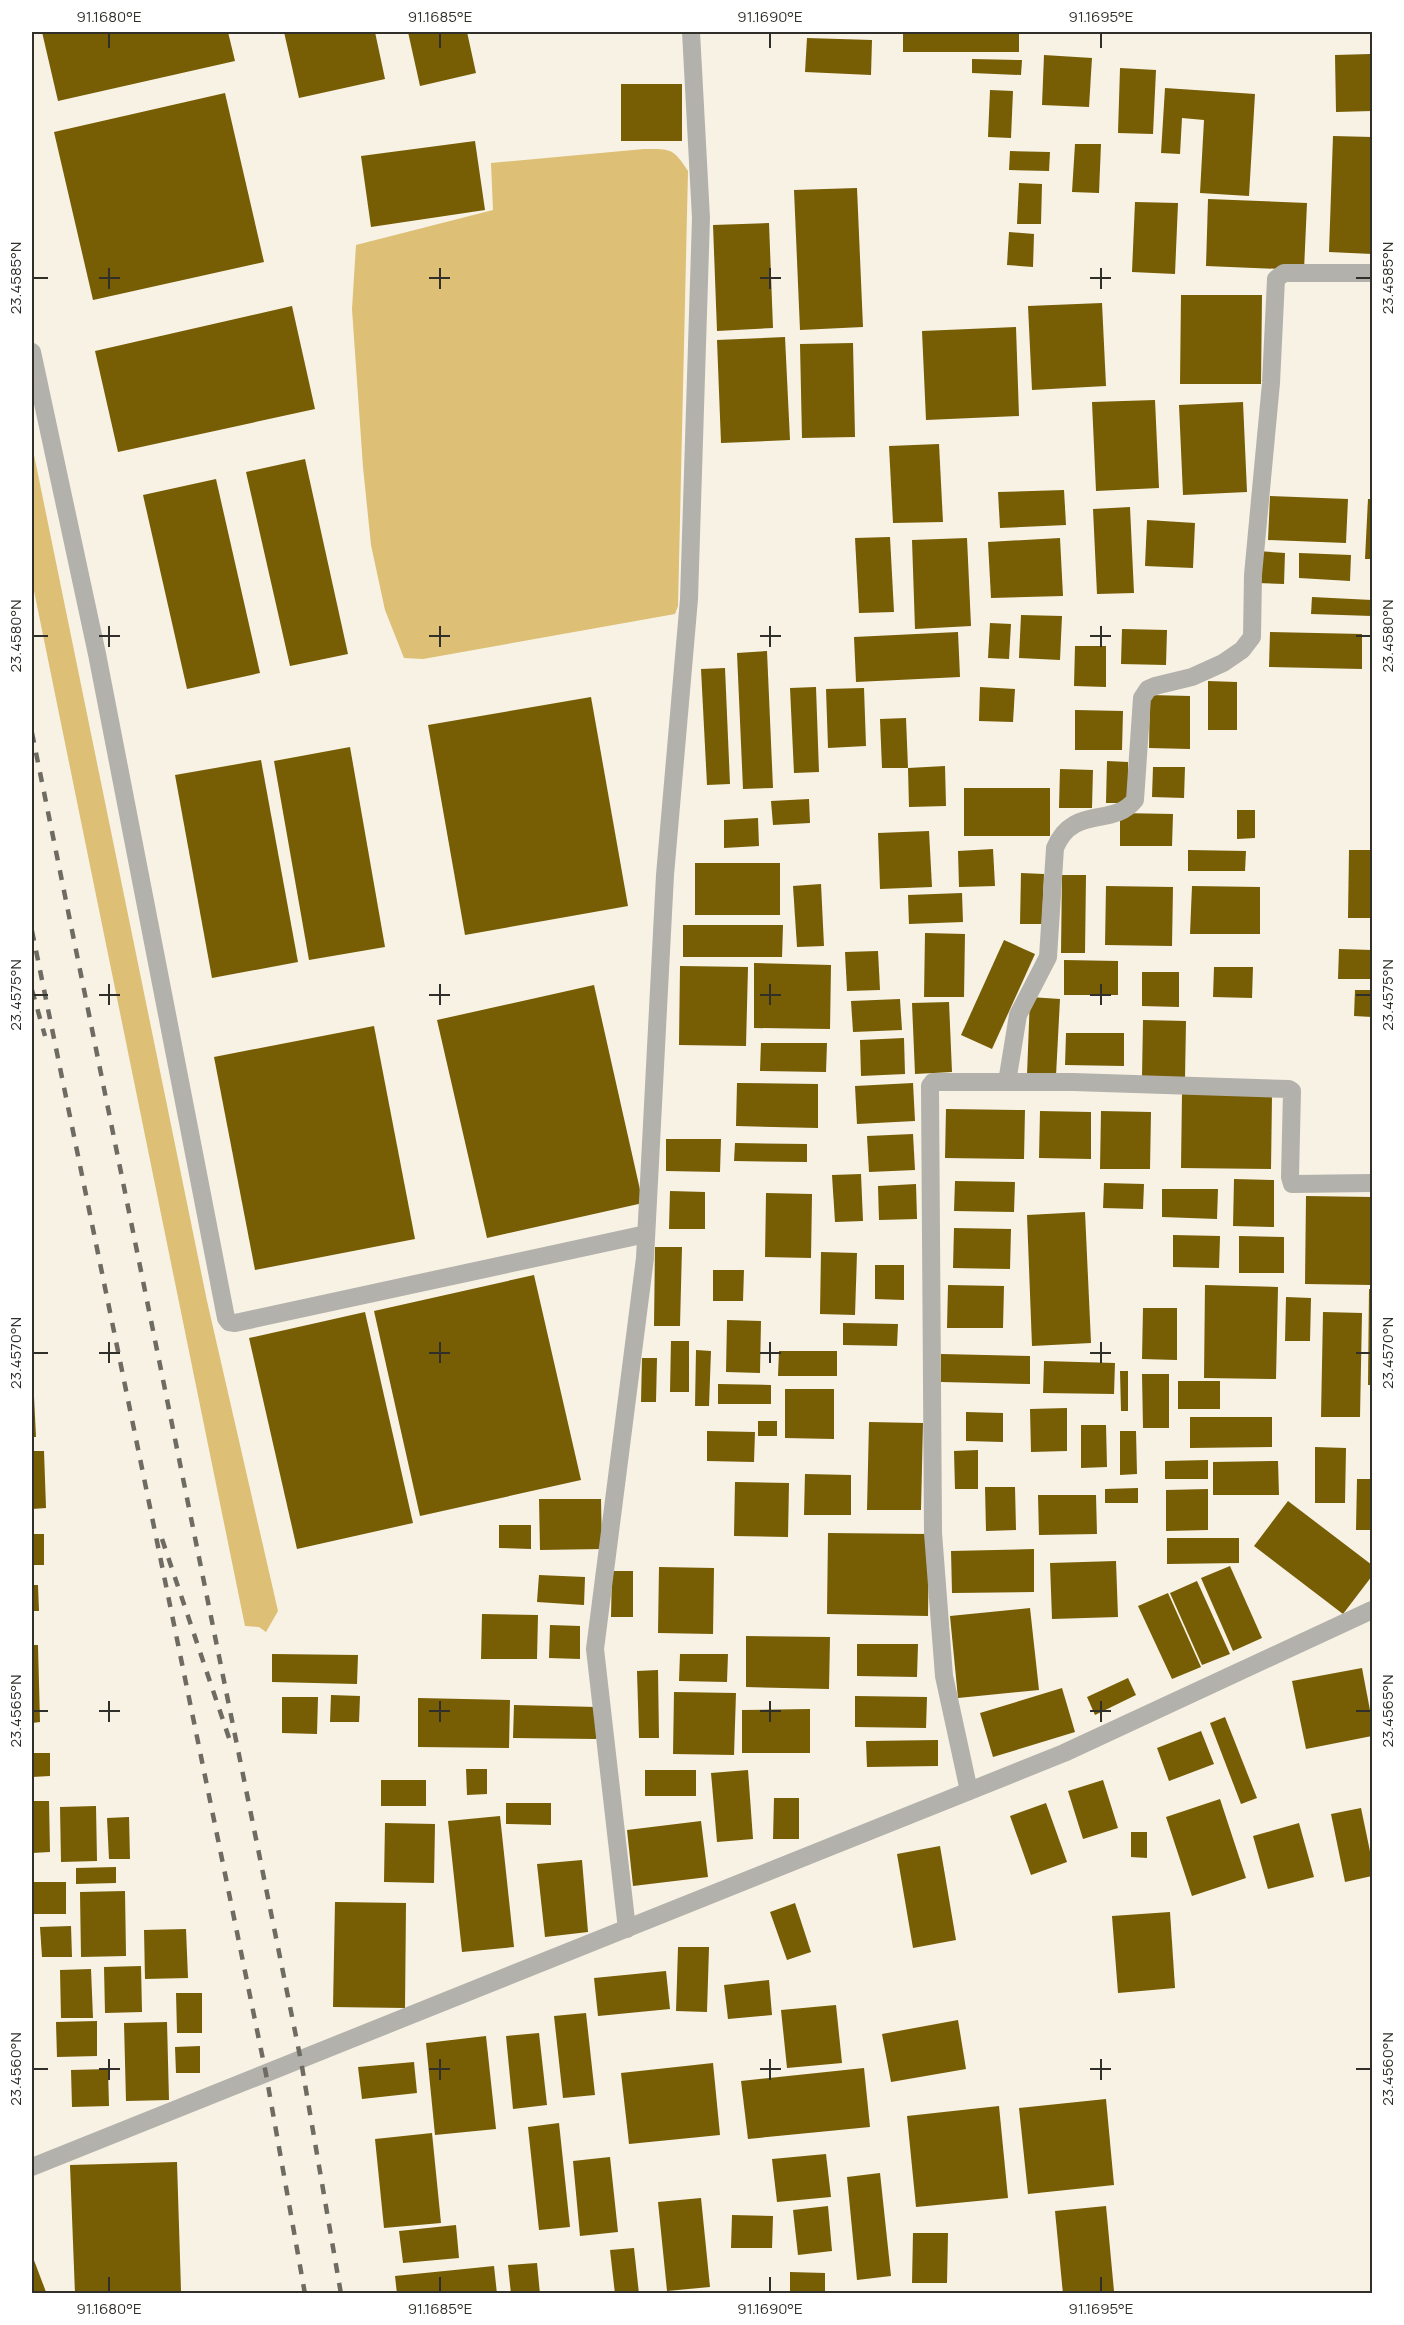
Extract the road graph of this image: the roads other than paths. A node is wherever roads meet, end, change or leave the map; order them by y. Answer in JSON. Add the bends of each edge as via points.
{"nodes":[{"id":1,"x":692,"y":32,"type":"edge"},
{"id":2,"x":1372,"y":273,"type":"edge"},
{"id":3,"x":32,"y":352,"type":"edge"},
{"id":4,"x":1007,"y":1082,"type":"junction"},
{"id":5,"x":1372,"y":1183,"type":"edge"},
{"id":6,"x":646,"y":1234,"type":"junction"},
{"id":7,"x":1372,"y":1610,"type":"edge"},
{"id":8,"x":969,"y":1791,"type":"junction"},
{"id":9,"x":627,"y":1929,"type":"junction"},
{"id":10,"x":32,"y":2167,"type":"edge"}],
"edges":[{"from":1,"to":6,"type":"street","via":[[701,218],[689,587],[665,875]]},
{"from":2,"to":4,"type":"street","via":[[1284,273],[1276,279],[1271,383],[1252,575],[1252,637],[1242,650],[1223,663],[1148,689],[1142,698],[1135,800],[1116,813],[1086,818],[1060,837],[1055,848],[1048,957],[1018,1015]]},
{"from":3,"to":6,"type":"street","via":[[97,654],[226,1318],[235,1323]]},
{"from":4,"to":5,"type":"street","via":[[1289,1089],[1292,1184]]},
{"from":4,"to":8,"type":"street","via":[[933,1082],[929,1096],[933,1533],[944,1676]]},
{"from":6,"to":9,"type":"street","via":[[595,1649]]},
{"from":7,"to":8,"type":"street","via":[[1064,1753]]},
{"from":8,"to":9,"type":"street"},
{"from":9,"to":10,"type":"street"}]}
